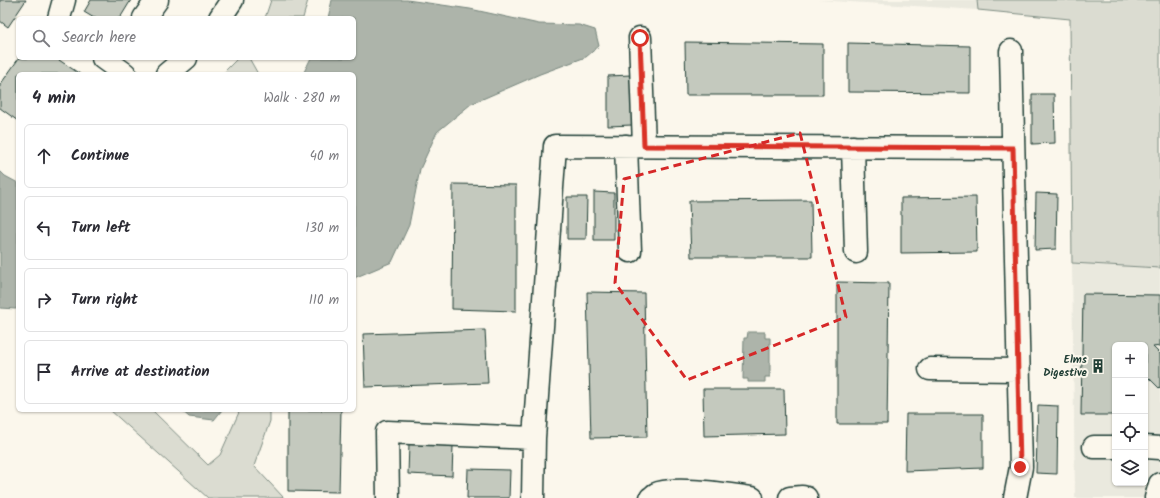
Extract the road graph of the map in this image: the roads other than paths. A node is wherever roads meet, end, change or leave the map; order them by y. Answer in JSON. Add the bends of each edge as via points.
{"nodes":[{"id":1,"x":64,"y":0,"type":"edge"},
{"id":2,"x":157,"y":0,"type":"edge"},
{"id":3,"x":232,"y":0,"type":"edge"},
{"id":4,"x":60,"y":16,"type":"edge"},
{"id":5,"x":145,"y":16,"type":"edge"},
{"id":6,"x":221,"y":16,"type":"edge"},
{"id":7,"x":640,"y":38,"type":"dead end"},
{"id":8,"x":1011,"y":51,"type":"dead end"},
{"id":9,"x":184,"y":60,"type":"edge"},
{"id":10,"x":169,"y":72,"type":"edge"},
{"id":11,"x":635,"y":146,"type":"junction"},
{"id":12,"x":853,"y":147,"type":"junction"},
{"id":13,"x":1013,"y":148,"type":"junction"},
{"id":14,"x":630,"y":251,"type":"dead end"},
{"id":15,"x":856,"y":252,"type":"dead end"},
{"id":16,"x":930,"y":369,"type":"dead end"},
{"id":17,"x":1018,"y":370,"type":"junction"},
{"id":18,"x":534,"y":438,"type":"junction"},
{"id":19,"x":1094,"y":447,"type":"dead end"},
{"id":20,"x":1112,"y":447,"type":"edge"},
{"id":21,"x":1148,"y":448,"type":"edge"},
{"id":22,"x":1160,"y":448,"type":"edge"},
{"id":23,"x":1160,"y":484,"type":"edge"},
{"id":24,"x":741,"y":497,"type":"edge"},
{"id":25,"x":388,"y":498,"type":"edge"},
{"id":26,"x":533,"y":498,"type":"edge"},
{"id":27,"x":651,"y":498,"type":"edge"},
{"id":28,"x":790,"y":498,"type":"edge"},
{"id":29,"x":806,"y":498,"type":"edge"},
{"id":30,"x":1016,"y":498,"type":"edge"},
{"id":31,"x":1156,"y":498,"type":"edge"}],
"edges":[{"from":1,"to":4,"type":"street"},
{"from":2,"to":5,"type":"street"},
{"from":3,"to":6,"type":"street"},
{"from":7,"to":11,"type":"street"},
{"from":8,"to":13,"type":"street"},
{"from":9,"to":10,"type":"street"},
{"from":11,"to":12,"type":"street"},
{"from":11,"to":14,"type":"street"},
{"from":11,"to":18,"type":"street","via":[[554,146]]},
{"from":12,"to":13,"type":"street"},
{"from":12,"to":15,"type":"street"},
{"from":13,"to":17,"type":"street"},
{"from":16,"to":17,"type":"street"},
{"from":17,"to":30,"type":"street","via":[[1020,467]]},
{"from":18,"to":25,"type":"street","via":[[387,432]]},
{"from":18,"to":26,"type":"street"},
{"from":19,"to":20,"type":"street"},
{"from":21,"to":22,"type":"street"},
{"from":23,"to":31,"type":"street"},
{"from":24,"to":27,"type":"street","via":[[676,490],[656,494]]},
{"from":28,"to":29,"type":"street"}]}
